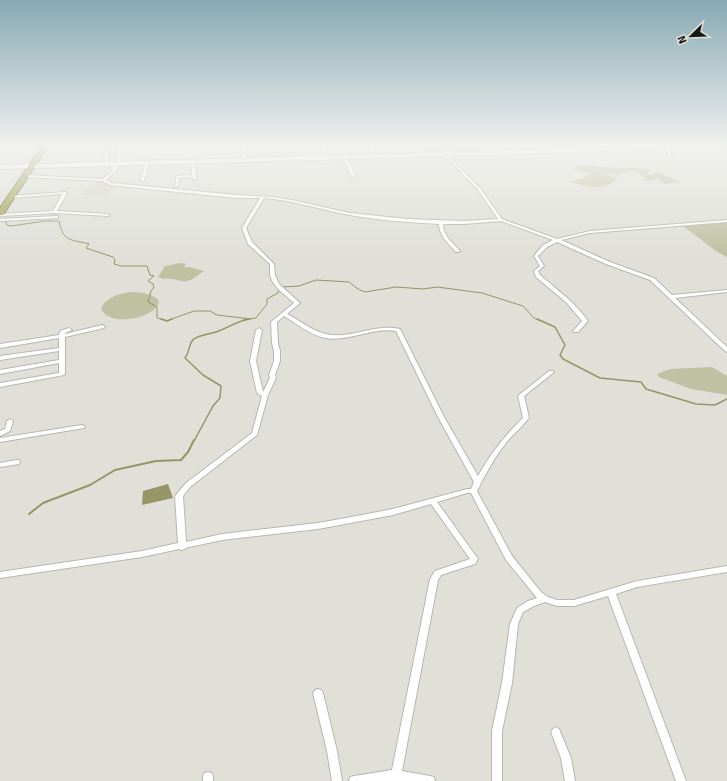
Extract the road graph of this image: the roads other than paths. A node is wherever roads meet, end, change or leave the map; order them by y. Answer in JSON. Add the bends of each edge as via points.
{"nodes":[{"id":1,"x":20,"y":182,"type":"edge"},
{"id":2,"x":111,"y":182,"type":"edge"},
{"id":3,"x":176,"y":182,"type":"edge"},
{"id":4,"x":472,"y":182,"type":"edge"},
{"id":5,"x":176,"y":186,"type":"dead end"},
{"id":6,"x":11,"y":196,"type":"junction"},
{"id":7,"x":263,"y":197,"type":"junction"},
{"id":8,"x":54,"y":212,"type":"junction"},
{"id":9,"x":0,"y":214,"type":"edge"},
{"id":10,"x":108,"y":216,"type":"dead end"},
{"id":11,"x":57,"y":217,"type":"dead end"},
{"id":12,"x":0,"y":220,"type":"edge"},
{"id":13,"x":501,"y":220,"type":"junction"},
{"id":14,"x":727,"y":221,"type":"edge"},
{"id":15,"x":441,"y":222,"type":"junction"},
{"id":16,"x":558,"y":240,"type":"junction"},
{"id":17,"x":458,"y":251,"type":"dead end"},
{"id":18,"x":727,"y":291,"type":"edge"},
{"id":19,"x":671,"y":297,"type":"junction"},
{"id":20,"x":284,"y":314,"type":"junction"},
{"id":21,"x":102,"y":327,"type":"dead end"},
{"id":22,"x":69,"y":330,"type":"dead end"},
{"id":23,"x":259,"y":330,"type":"dead end"},
{"id":24,"x":576,"y":331,"type":"dead end"},
{"id":25,"x":63,"y":336,"type":"junction"},
{"id":26,"x":0,"y":346,"type":"edge"},
{"id":27,"x":62,"y":349,"type":"junction"},
{"id":28,"x":727,"y":350,"type":"edge"},
{"id":29,"x":0,"y":358,"type":"edge"},
{"id":30,"x":62,"y":361,"type":"junction"},
{"id":31,"x":0,"y":372,"type":"edge"},
{"id":32,"x":551,"y":372,"type":"dead end"},
{"id":33,"x":0,"y":385,"type":"edge"},
{"id":34,"x":265,"y":395,"type":"junction"},
{"id":35,"x":10,"y":421,"type":"dead end"},
{"id":36,"x":82,"y":427,"type":"dead end"},
{"id":37,"x":0,"y":434,"type":"edge"},
{"id":38,"x":0,"y":440,"type":"edge"},
{"id":39,"x":17,"y":462,"type":"dead end"},
{"id":40,"x":0,"y":465,"type":"edge"},
{"id":41,"x":478,"y":482,"type":"junction"},
{"id":42,"x":473,"y":491,"type":"junction"},
{"id":43,"x":433,"y":501,"type":"junction"},
{"id":44,"x":182,"y":547,"type":"junction"},
{"id":45,"x":727,"y":569,"type":"edge"},
{"id":46,"x":0,"y":575,"type":"edge"},
{"id":47,"x":611,"y":592,"type":"junction"},
{"id":48,"x":545,"y":600,"type":"junction"},
{"id":49,"x":318,"y":693,"type":"dead end"},
{"id":50,"x":556,"y":732,"type":"dead end"},
{"id":51,"x":395,"y":778,"type":"edge"},
{"id":52,"x":337,"y":781,"type":"edge"},
{"id":53,"x":354,"y":781,"type":"edge"},
{"id":54,"x":430,"y":781,"type":"edge"},
{"id":55,"x":497,"y":781,"type":"edge"},
{"id":56,"x":570,"y":781,"type":"edge"},
{"id":57,"x":681,"y":781,"type":"edge"}],
"edges":[{"from":1,"to":6,"type":"highway"},
{"from":2,"to":7,"type":"street","via":[[183,192]]},
{"from":3,"to":5,"type":"street"},
{"from":4,"to":13,"type":"street"},
{"from":6,"to":8,"type":"street","via":[[65,193]]},
{"from":6,"to":9,"type":"highway"},
{"from":7,"to":15,"type":"street","via":[[350,214]]},
{"from":7,"to":20,"type":"street","via":[[244,228],[250,243],[272,264],[273,278],[297,303]]},
{"from":8,"to":9,"type":"street"},
{"from":8,"to":10,"type":"street"},
{"from":11,"to":12,"type":"street"},
{"from":13,"to":15,"type":"street"},
{"from":13,"to":16,"type":"street"},
{"from":14,"to":16,"type":"street","via":[[590,232]]},
{"from":15,"to":17,"type":"street","via":[[442,231]]},
{"from":16,"to":19,"type":"street","via":[[608,263],[652,279]]},
{"from":16,"to":24,"type":"street","via":[[545,246],[536,256],[542,266],[536,271],[538,276],[560,292],[581,314],[585,321]]},
{"from":18,"to":19,"type":"street"},
{"from":19,"to":28,"type":"street"},
{"from":20,"to":34,"type":"street","via":[[274,322],[277,362]]},
{"from":20,"to":41,"type":"street","via":[[324,336],[398,330],[441,417]]},
{"from":21,"to":25,"type":"street"},
{"from":22,"to":25,"type":"street","via":[[62,332]]},
{"from":23,"to":34,"type":"street","via":[[253,361],[260,393]]},
{"from":25,"to":26,"type":"street"},
{"from":25,"to":27,"type":"street"},
{"from":27,"to":29,"type":"street"},
{"from":27,"to":30,"type":"street"},
{"from":30,"to":31,"type":"street"},
{"from":30,"to":33,"type":"street","via":[[62,374]]},
{"from":32,"to":41,"type":"street","via":[[521,396],[526,418],[496,450]]},
{"from":34,"to":44,"type":"street","via":[[254,436],[188,485],[178,496]]},
{"from":35,"to":37,"type":"street","via":[[8,430]]},
{"from":36,"to":38,"type":"street"},
{"from":39,"to":40,"type":"street"},
{"from":41,"to":42,"type":"street"},
{"from":42,"to":43,"type":"street"},
{"from":42,"to":48,"type":"street","via":[[509,558]]},
{"from":43,"to":44,"type":"street","via":[[346,521],[222,537]]},
{"from":43,"to":51,"type":"street","via":[[474,559],[472,562],[438,573],[434,579]]},
{"from":44,"to":46,"type":"street"},
{"from":45,"to":47,"type":"street","via":[[637,584]]},
{"from":47,"to":48,"type":"street","via":[[574,603]]},
{"from":47,"to":57,"type":"street"},
{"from":48,"to":55,"type":"street","via":[[531,603],[520,610],[514,624],[507,683],[497,731]]},
{"from":49,"to":52,"type":"street"},
{"from":50,"to":56,"type":"street","via":[[566,758]]},
{"from":51,"to":53,"type":"street"},
{"from":51,"to":54,"type":"street"}]}
